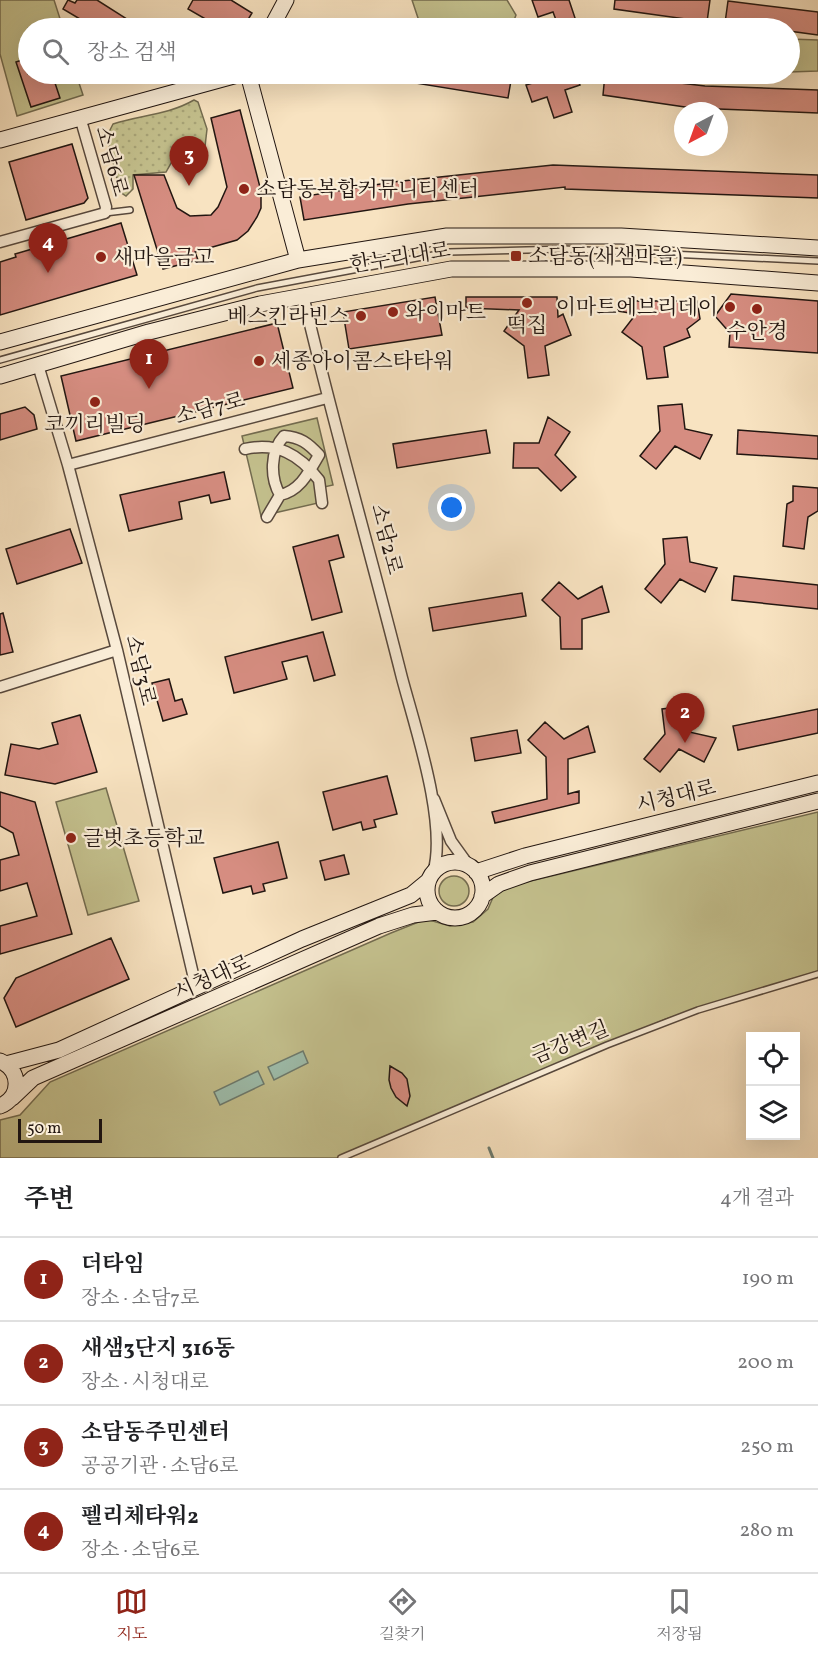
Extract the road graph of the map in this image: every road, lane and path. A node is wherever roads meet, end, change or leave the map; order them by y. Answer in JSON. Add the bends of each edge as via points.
{"nodes":[{"id":1,"x":286,"y":0,"type":"edge"},
{"id":2,"x":276,"y":18,"type":"edge"},
{"id":3,"x":204,"y":84,"type":"edge"},
{"id":4,"x":251,"y":84,"type":"edge"},
{"id":5,"x":81,"y":117,"type":"junction"},
{"id":6,"x":0,"y":140,"type":"edge"},
{"id":7,"x":130,"y":210,"type":"dead end"},
{"id":8,"x":105,"y":213,"type":"junction"},
{"id":9,"x":0,"y":242,"type":"edge"},
{"id":10,"x":818,"y":248,"type":"edge"},
{"id":11,"x":298,"y":260,"type":"junction"},
{"id":12,"x":818,"y":261,"type":"edge"},
{"id":13,"x":818,"y":283,"type":"edge"},
{"id":14,"x":303,"y":295,"type":"junction"},
{"id":15,"x":0,"y":342,"type":"edge"},
{"id":16,"x":0,"y":360,"type":"edge"},
{"id":17,"x":38,"y":365,"type":"junction"},
{"id":18,"x":0,"y":376,"type":"edge"},
{"id":19,"x":327,"y":398,"type":"junction"},
{"id":20,"x":245,"y":449,"type":"dead end"},
{"id":21,"x":276,"y":449,"type":"junction"},
{"id":22,"x":68,"y":465,"type":"junction"},
{"id":23,"x":310,"y":470,"type":"junction"},
{"id":24,"x":280,"y":495,"type":"junction"},
{"id":25,"x":322,"y":503,"type":"dead end"},
{"id":26,"x":267,"y":517,"type":"dead end"},
{"id":27,"x":117,"y":650,"type":"junction"},
{"id":28,"x":0,"y":687,"type":"edge"},
{"id":29,"x":818,"y":783,"type":"edge"},
{"id":30,"x":431,"y":794,"type":"junction"},
{"id":31,"x":818,"y":801,"type":"edge"},
{"id":32,"x":472,"y":869,"type":"junction"},
{"id":33,"x":431,"y":877,"type":"junction"},
{"id":34,"x":482,"y":896,"type":"junction"},
{"id":35,"x":437,"y":912,"type":"junction"},
{"id":36,"x":818,"y":974,"type":"edge"},
{"id":37,"x":196,"y":987,"type":"junction"},
{"id":38,"x":2,"y":1061,"type":"edge"},
{"id":39,"x":6,"y":1102,"type":"edge"},
{"id":40,"x":341,"y":1158,"type":"edge"}],
"edges":[{"from":1,"to":2,"type":"street"},
{"from":3,"to":5,"type":"street"},
{"from":4,"to":11,"type":"street"},
{"from":5,"to":6,"type":"street"},
{"from":5,"to":8,"type":"street","name":"소담6로"},
{"from":7,"to":8,"type":"lane"},
{"from":8,"to":9,"type":"street","name":"소담6로"},
{"from":10,"to":11,"type":"street","name":"한누리대로","via":[[621,236],[447,236]]},
{"from":11,"to":15,"type":"street","name":"한누리대로"},
{"from":12,"to":16,"type":"lane","via":[[564,249],[449,252],[257,288]]},
{"from":13,"to":14,"type":"street","name":"한누리대로","via":[[631,269],[451,269]]},
{"from":14,"to":17,"type":"street","name":"한누리대로","via":[[149,332]]},
{"from":14,"to":19,"type":"street","name":"소담2로"},
{"from":17,"to":18,"type":"street","name":"한누리대로"},
{"from":17,"to":22,"type":"street","name":"소담3로"},
{"from":19,"to":22,"type":"street","name":"소담7로"},
{"from":19,"to":30,"type":"street","name":"소담2로","via":[[360,510]]},
{"from":20,"to":21,"type":"street","via":[[267,445]]},
{"from":21,"to":23,"type":"street"},
{"from":21,"to":23,"type":"street","via":[[284,436],[302,440],[319,455]]},
{"from":21,"to":24,"type":"street","via":[[273,478]]},
{"from":22,"to":27,"type":"street","name":"소담3로"},
{"from":23,"to":24,"type":"street","via":[[289,494]]},
{"from":23,"to":25,"type":"street","via":[[320,480]]},
{"from":24,"to":26,"type":"street"},
{"from":27,"to":28,"type":"street"},
{"from":27,"to":37,"type":"street","name":"소담3로"},
{"from":29,"to":32,"type":"street","name":"시청대로"},
{"from":30,"to":32,"type":"street","via":[[451,841]]},
{"from":30,"to":33,"type":"street","via":[[438,846]]},
{"from":31,"to":34,"type":"street","name":"시청대로","via":[[530,873],[499,884]]},
{"from":32,"to":33,"type":"street","via":[[450,863]]},
{"from":32,"to":34,"type":"street","via":[[481,880]]},
{"from":33,"to":35,"type":"street","via":[[429,900]]},
{"from":33,"to":37,"type":"street","name":"시청대로","via":[[411,895]]},
{"from":34,"to":35,"type":"street","via":[[469,915],[450,918]]},
{"from":35,"to":39,"type":"street","name":"시청대로","via":[[379,926],[33,1078]]},
{"from":36,"to":40,"type":"lane","name":"금강변길","via":[[698,1010],[607,1045]]},
{"from":37,"to":38,"type":"street","name":"시청대로","via":[[59,1050]]},
{"from":38,"to":39,"type":"street","via":[[17,1083]]}]}
